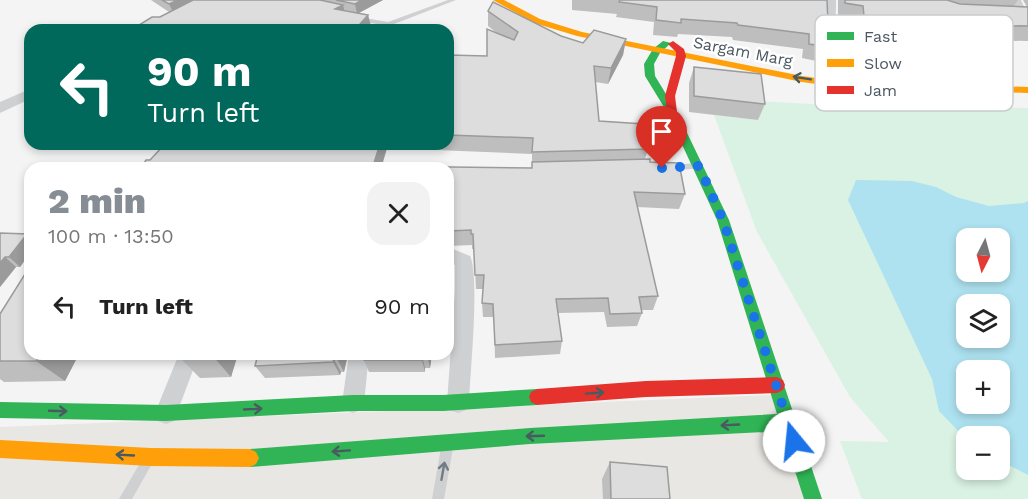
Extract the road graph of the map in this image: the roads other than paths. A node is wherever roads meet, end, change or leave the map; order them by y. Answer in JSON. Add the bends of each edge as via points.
{"nodes":[{"id":1,"x":453,"y":0,"type":"edge"},
{"id":2,"x":497,"y":0,"type":"edge"},
{"id":3,"x":515,"y":0,"type":"edge"},
{"id":4,"x":830,"y":0,"type":"edge"},
{"id":5,"x":1015,"y":0,"type":"edge"},
{"id":6,"x":829,"y":15,"type":"edge"},
{"id":7,"x":1013,"y":16,"type":"edge"},
{"id":8,"x":348,"y":17,"type":"edge"},
{"id":9,"x":626,"y":44,"type":"junction"},
{"id":10,"x":669,"y":48,"type":"junction"},
{"id":11,"x":649,"y":63,"type":"junction"},
{"id":12,"x":720,"y":63,"type":"junction"},
{"id":13,"x":815,"y":73,"type":"edge"},
{"id":14,"x":815,"y":74,"type":"edge"},
{"id":15,"x":674,"y":76,"type":"junction"},
{"id":16,"x":1013,"y":77,"type":"edge"},
{"id":17,"x":1028,"y":77,"type":"edge"},
{"id":18,"x":1013,"y":89,"type":"edge"},
{"id":19,"x":1028,"y":90,"type":"edge"},
{"id":20,"x":24,"y":96,"type":"edge"},
{"id":21,"x":0,"y":108,"type":"edge"},
{"id":22,"x":672,"y":112,"type":"junction"},
{"id":23,"x":699,"y":166,"type":"junction"},
{"id":24,"x":657,"y":169,"type":"edge"},
{"id":25,"x":454,"y":257,"type":"edge"},
{"id":26,"x":187,"y":360,"type":"edge"},
{"id":27,"x":358,"y":360,"type":"edge"},
{"id":28,"x":777,"y":386,"type":"junction"},
{"id":29,"x":353,"y":403,"type":"junction"},
{"id":30,"x":458,"y":403,"type":"junction"},
{"id":31,"x":0,"y":410,"type":"edge"},
{"id":32,"x":166,"y":413,"type":"junction"},
{"id":33,"x":788,"y":422,"type":"junction"},
{"id":34,"x":448,"y":443,"type":"junction"},
{"id":35,"x":0,"y":449,"type":"edge"},
{"id":36,"x":151,"y":456,"type":"junction"},
{"id":37,"x":125,"y":499,"type":"edge"},
{"id":38,"x":438,"y":499,"type":"edge"},
{"id":39,"x":813,"y":499,"type":"edge"}],
"edges":[{"from":1,"to":8,"type":"lane","via":[[389,24]]},
{"from":2,"to":9,"type":"street","name":"Sargam Marg","via":[[557,28]]},
{"from":3,"to":10,"type":"street","name":"Sargam Marg","via":[[562,21]]},
{"from":4,"to":6,"type":"street"},
{"from":5,"to":7,"type":"street","via":[[1020,11]]},
{"from":9,"to":10,"type":"street","name":"Sargam Marg"},
{"from":9,"to":11,"type":"street","via":[[639,50]]},
{"from":10,"to":11,"type":"street"},
{"from":10,"to":12,"type":"street","name":"Sargam Marg"},
{"from":10,"to":13,"type":"street","name":"Sargam Marg"},
{"from":10,"to":15,"type":"street"},
{"from":11,"to":22,"type":"street","via":[[650,76]]},
{"from":14,"to":12,"type":"street","name":"Sargam Marg","one_way":true},
{"from":12,"to":15,"type":"street","via":[[689,65]]},
{"from":15,"to":22,"type":"street"},
{"from":16,"to":17,"type":"street","name":"Sargam Marg"},
{"from":18,"to":19,"type":"street","name":"Sargam Marg"},
{"from":20,"to":21,"type":"street"},
{"from":22,"to":23,"type":"street"},
{"from":23,"to":24,"type":"lane"},
{"from":23,"to":28,"type":"street","via":[[723,220]]},
{"from":25,"to":30,"type":"street","via":[[464,261],[465,290]]},
{"from":26,"to":32,"type":"street"},
{"from":27,"to":29,"type":"street"},
{"from":30,"to":28,"type":"street","one_way":true,"via":[[646,389]]},
{"from":28,"to":33,"type":"street"},
{"from":29,"to":30,"type":"street"},
{"from":32,"to":29,"type":"street","one_way":true},
{"from":31,"to":32,"type":"street","one_way":true},
{"from":33,"to":34,"type":"street","one_way":true},
{"from":33,"to":39,"type":"street"},
{"from":34,"to":36,"type":"street","one_way":true,"via":[[256,458]]},
{"from":38,"to":34,"type":"lane","one_way":true},
{"from":36,"to":35,"type":"street","one_way":true},
{"from":36,"to":37,"type":"lane"}]}
